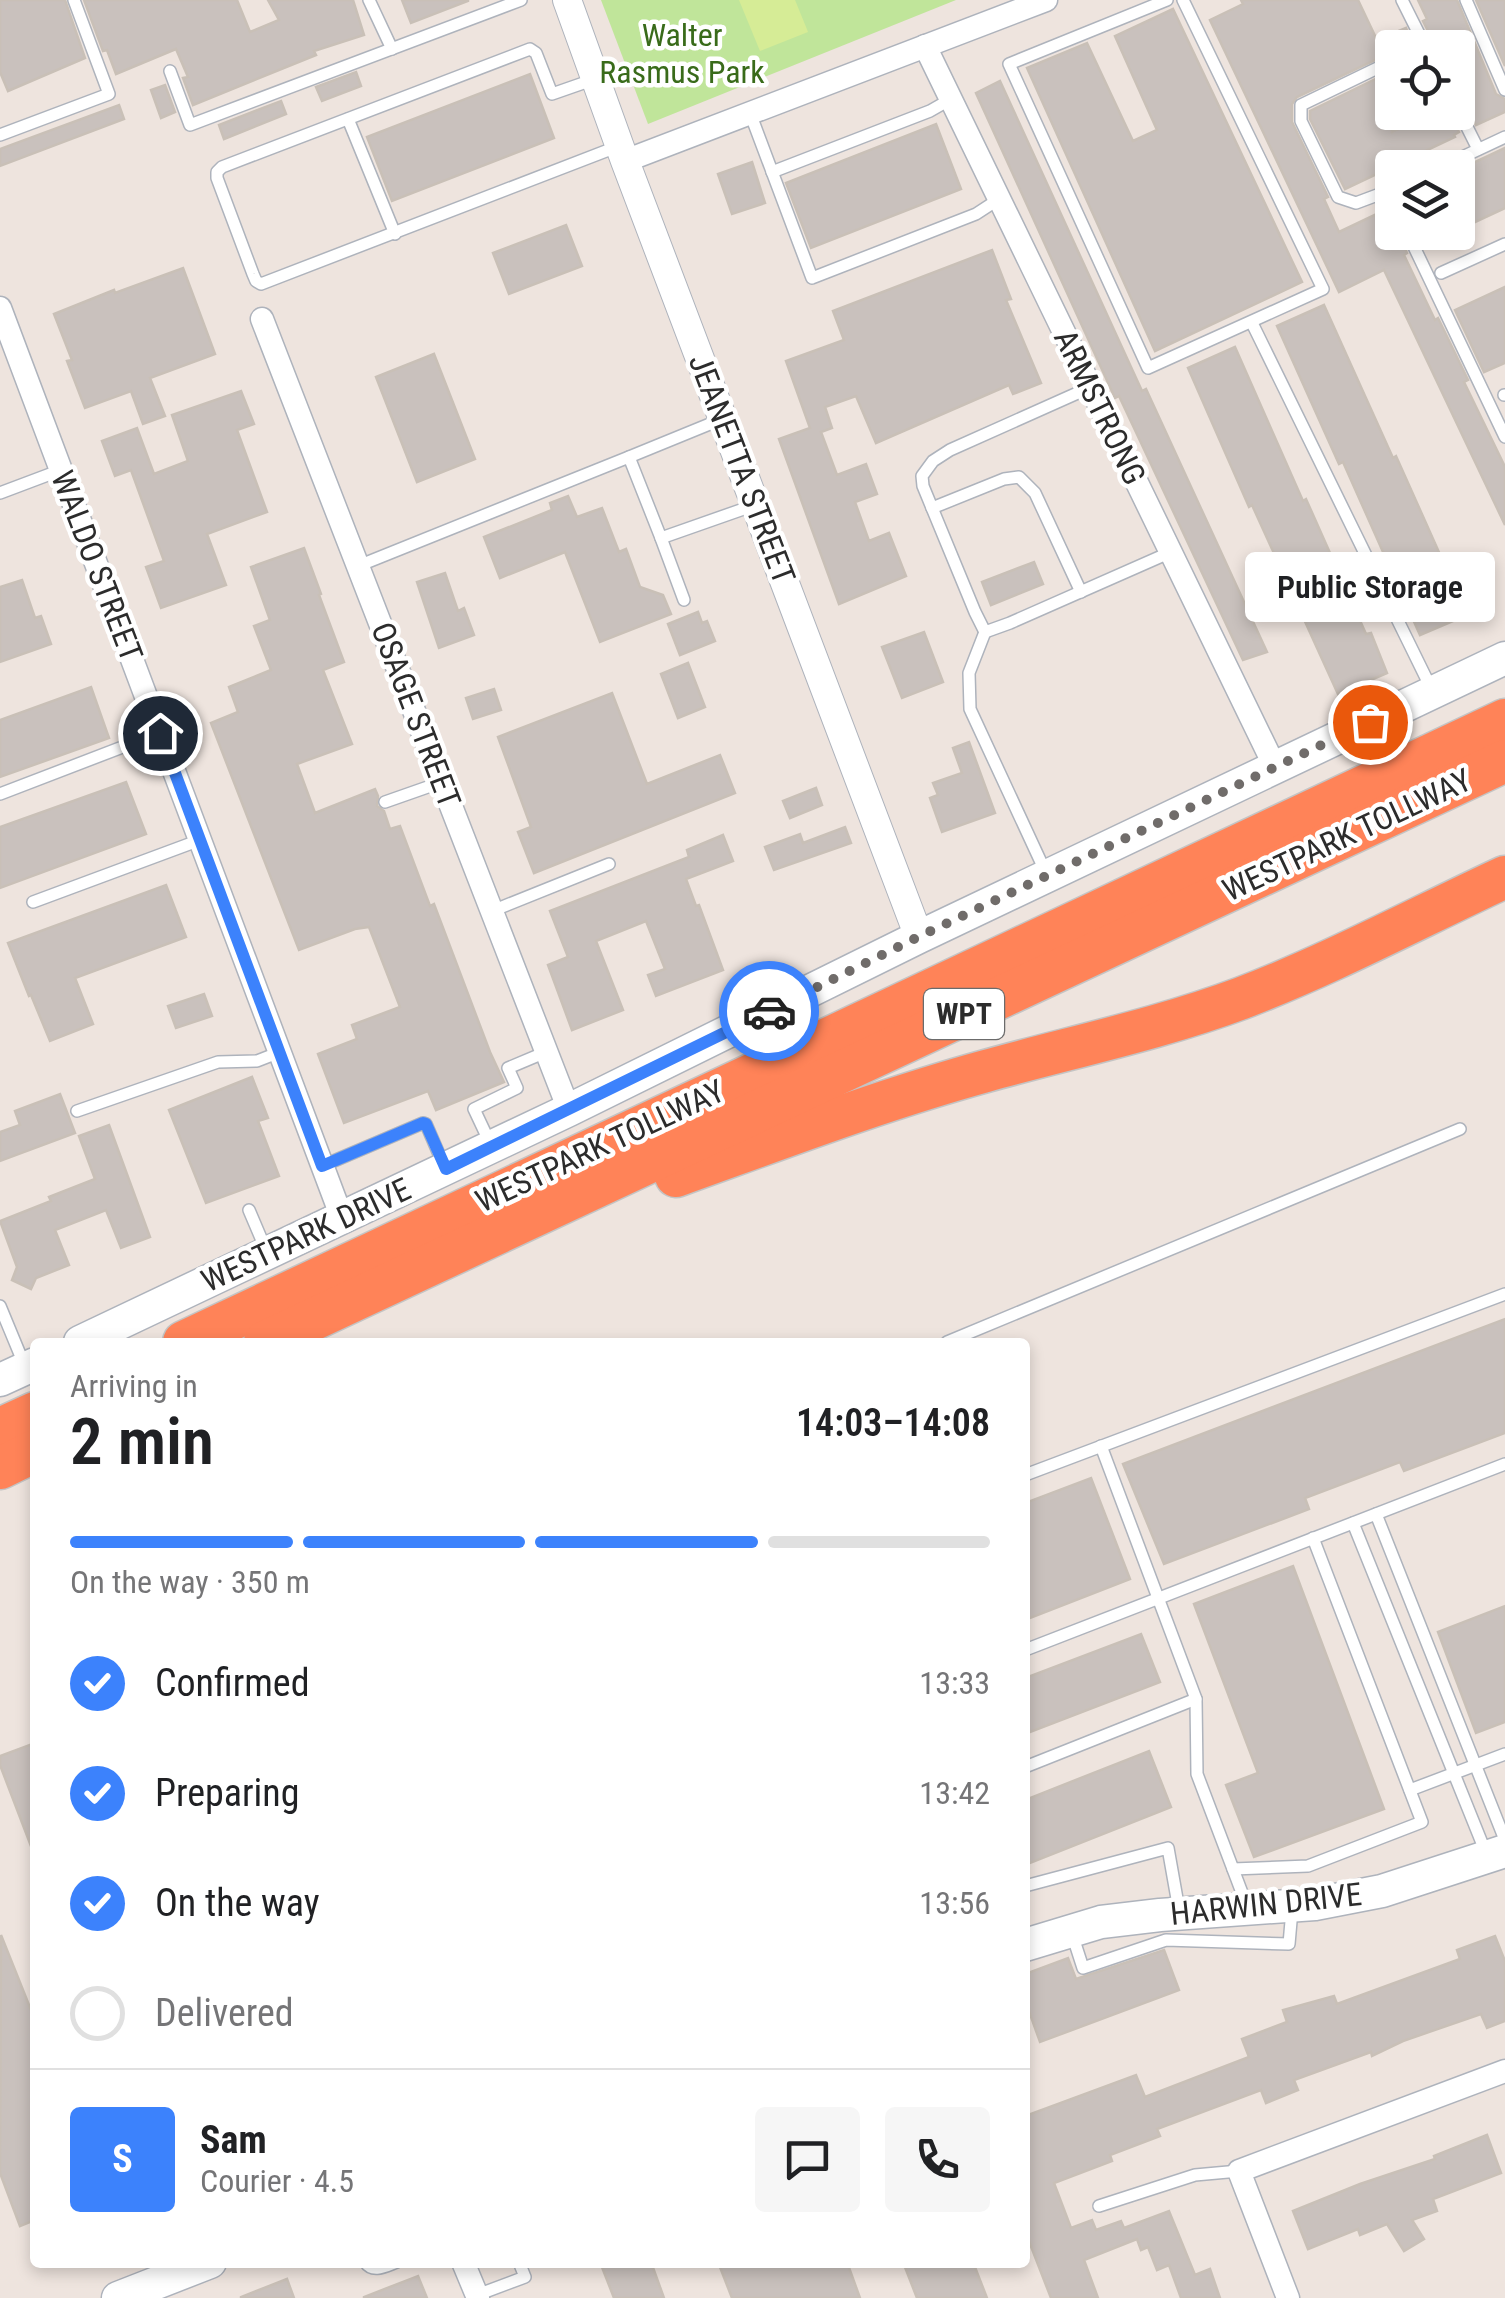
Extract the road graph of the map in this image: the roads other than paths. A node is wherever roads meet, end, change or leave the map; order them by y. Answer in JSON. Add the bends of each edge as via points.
{"nodes":[{"id":1,"x":74,"y":0,"type":"edge"},
{"id":2,"x":369,"y":0,"type":"edge"},
{"id":3,"x":520,"y":0,"type":"edge"},
{"id":4,"x":567,"y":0,"type":"edge"},
{"id":5,"x":1046,"y":0,"type":"edge"},
{"id":6,"x":1167,"y":0,"type":"edge"},
{"id":7,"x":1183,"y":0,"type":"edge"},
{"id":8,"x":1402,"y":0,"type":"edge"},
{"id":9,"x":1466,"y":0,"type":"edge"},
{"id":10,"x":1416,"y":30,"type":"edge"},
{"id":11,"x":926,"y":46,"type":"junction"},
{"id":12,"x":392,"y":48,"type":"junction"},
{"id":13,"x":1375,"y":69,"type":"edge"},
{"id":14,"x":170,"y":71,"type":"dead end"},
{"id":15,"x":596,"y":79,"type":"junction"},
{"id":16,"x":1505,"y":90,"type":"edge"},
{"id":17,"x":951,"y":99,"type":"junction"},
{"id":18,"x":750,"y":114,"type":"junction"},
{"id":19,"x":348,"y":118,"type":"junction"},
{"id":20,"x":1468,"y":130,"type":"edge"},
{"id":21,"x":0,"y":135,"type":"edge"},
{"id":22,"x":1505,"y":137,"type":"edge"},
{"id":23,"x":1478,"y":149,"type":"junction"},
{"id":24,"x":1475,"y":150,"type":"edge"},
{"id":25,"x":622,"y":153,"type":"junction"},
{"id":26,"x":772,"y":172,"type":"junction"},
{"id":27,"x":1000,"y":199,"type":"junction"},
{"id":28,"x":1375,"y":199,"type":"edge"},
{"id":29,"x":395,"y":234,"type":"junction"},
{"id":30,"x":1505,"y":244,"type":"edge"},
{"id":31,"x":1416,"y":250,"type":"edge"},
{"id":32,"x":1442,"y":273,"type":"dead end"},
{"id":33,"x":0,"y":308,"type":"edge"},
{"id":34,"x":262,"y":319,"type":"dead end"},
{"id":35,"x":1252,"y":322,"type":"junction"},
{"id":36,"x":1091,"y":387,"type":"junction"},
{"id":37,"x":723,"y":419,"type":"junction"},
{"id":38,"x":1505,"y":438,"type":"edge"},
{"id":39,"x":629,"y":457,"type":"junction"},
{"id":40,"x":61,"y":470,"type":"junction"},
{"id":41,"x":0,"y":493,"type":"edge"},
{"id":42,"x":756,"y":505,"type":"junction"},
{"id":43,"x":932,"y":508,"type":"junction"},
{"id":44,"x":660,"y":538,"type":"junction"},
{"id":45,"x":1171,"y":552,"type":"junction"},
{"id":46,"x":358,"y":566,"type":"junction"},
{"id":47,"x":1081,"y":592,"type":"junction"},
{"id":48,"x":684,"y":600,"type":"dead end"},
{"id":49,"x":985,"y":632,"type":"junction"},
{"id":50,"x":1505,"y":658,"type":"edge"},
{"id":51,"x":1433,"y":692,"type":"junction"},
{"id":52,"x":1505,"y":720,"type":"edge"},
{"id":53,"x":160,"y":733,"type":"junction"},
{"id":54,"x":1505,"y":761,"type":"edge"},
{"id":55,"x":1275,"y":767,"type":"junction"},
{"id":56,"x":442,"y":782,"type":"junction"},
{"id":57,"x":0,"y":794,"type":"edge"},
{"id":58,"x":385,"y":802,"type":"dead end"},
{"id":59,"x":200,"y":840,"type":"junction"},
{"id":60,"x":609,"y":864,"type":"dead end"},
{"id":61,"x":1047,"y":876,"type":"junction"},
{"id":62,"x":1505,"y":877,"type":"edge"},
{"id":63,"x":34,"y":902,"type":"dead end"},
{"id":64,"x":492,"y":911,"type":"junction"},
{"id":65,"x":918,"y":937,"type":"junction"},
{"id":66,"x":280,"y":1052,"type":"junction"},
{"id":67,"x":546,"y":1052,"type":"junction"},
{"id":68,"x":569,"y":1110,"type":"junction"},
{"id":69,"x":76,"y":1111,"type":"dead end"},
{"id":70,"x":1460,"y":1130,"type":"dead end"},
{"id":71,"x":491,"y":1147,"type":"junction"},
{"id":72,"x":322,"y":1166,"type":"junction"},
{"id":73,"x":446,"y":1169,"type":"junction"},
{"id":74,"x":249,"y":1210,"type":"dead end"},
{"id":75,"x":342,"y":1218,"type":"junction"},
{"id":76,"x":268,"y":1254,"type":"junction"},
{"id":77,"x":422,"y":1268,"type":"junction"},
{"id":78,"x":1505,"y":1294,"type":"edge"},
{"id":79,"x":0,"y":1306,"type":"edge"},
{"id":80,"x":5,"y":1332,"type":"edge"},
{"id":81,"x":89,"y":1338,"type":"edge"},
{"id":82,"x":192,"y":1338,"type":"edge"},
{"id":83,"x":273,"y":1338,"type":"edge"},
{"id":84,"x":957,"y":1338,"type":"edge"},
{"id":85,"x":20,"y":1371,"type":"edge"},
{"id":86,"x":30,"y":1415,"type":"edge"},
{"id":87,"x":0,"y":1429,"type":"edge"},
{"id":88,"x":1101,"y":1446,"type":"junction"},
{"id":89,"x":30,"y":1454,"type":"edge"},
{"id":90,"x":1505,"y":1464,"type":"edge"},
{"id":91,"x":0,"y":1468,"type":"edge"},
{"id":92,"x":1030,"y":1473,"type":"edge"},
{"id":93,"x":1376,"y":1514,"type":"junction"},
{"id":94,"x":1353,"y":1522,"type":"junction"},
{"id":95,"x":1314,"y":1538,"type":"junction"},
{"id":96,"x":1160,"y":1598,"type":"junction"},
{"id":97,"x":1030,"y":1648,"type":"edge"},
{"id":98,"x":1196,"y":1699,"type":"junction"},
{"id":99,"x":1505,"y":1754,"type":"edge"},
{"id":100,"x":1030,"y":1764,"type":"edge"},
{"id":101,"x":1476,"y":1765,"type":"junction"},
{"id":102,"x":1454,"y":1774,"type":"junction"},
{"id":103,"x":1410,"y":1790,"type":"junction"},
{"id":104,"x":1499,"y":1850,"type":"edge"},
{"id":105,"x":1233,"y":1869,"type":"junction"},
{"id":106,"x":1030,"y":1885,"type":"edge"},
{"id":107,"x":1292,"y":1906,"type":"junction"},
{"id":108,"x":1249,"y":1910,"type":"junction"},
{"id":109,"x":1188,"y":1923,"type":"junction"},
{"id":110,"x":1030,"y":1943,"type":"edge"},
{"id":111,"x":1505,"y":2071,"type":"edge"},
{"id":112,"x":1239,"y":2170,"type":"junction"},
{"id":113,"x":1099,"y":2206,"type":"dead end"},
{"id":114,"x":195,"y":2268,"type":"edge"},
{"id":115,"x":465,"y":2268,"type":"edge"},
{"id":116,"x":521,"y":2268,"type":"edge"},
{"id":117,"x":477,"y":2297,"type":"edge"},
{"id":118,"x":118,"y":2298,"type":"edge"},
{"id":119,"x":1288,"y":2298,"type":"edge"}],
"edges":[{"from":1,"to":21,"type":"lane","via":[[109,94]]},
{"from":2,"to":12,"type":"lane"},
{"from":3,"to":12,"type":"lane"},
{"from":4,"to":15,"type":"street","name":"JEANETTA STREET"},
{"from":5,"to":11,"type":"street"},
{"from":6,"to":35,"type":"lane","via":[[1009,64],[1148,368]]},
{"from":7,"to":35,"type":"lane","via":[[1323,289]]},
{"from":8,"to":10,"type":"lane"},
{"from":9,"to":16,"type":"lane"},
{"from":11,"to":17,"type":"street","name":"ARMSTRONG"},
{"from":11,"to":18,"type":"street"},
{"from":12,"to":14,"type":"lane","via":[[190,126]]},
{"from":13,"to":28,"type":"lane","via":[[1302,105],[1301,121],[1338,197],[1356,204]]},
{"from":15,"to":19,"type":"lane","via":[[552,94],[530,49]]},
{"from":15,"to":25,"type":"street","name":"JEANETTA STREET"},
{"from":17,"to":26,"type":"lane"},
{"from":17,"to":27,"type":"street","name":"ARMSTRONG"},
{"from":18,"to":25,"type":"street"},
{"from":18,"to":26,"type":"lane"},
{"from":19,"to":29,"type":"lane"},
{"from":19,"to":29,"type":"lane","via":[[217,172],[253,274],[268,283]]},
{"from":20,"to":23,"type":"lane"},
{"from":22,"to":23,"type":"lane"},
{"from":23,"to":24,"type":"lane"},
{"from":25,"to":29,"type":"lane"},
{"from":25,"to":37,"type":"street","name":"JEANETTA STREET"},
{"from":26,"to":27,"type":"lane","via":[[812,278]]},
{"from":27,"to":36,"type":"street","name":"ARMSTRONG"},
{"from":30,"to":32,"type":"lane"},
{"from":31,"to":38,"type":"lane"},
{"from":33,"to":40,"type":"street","name":"WALDO STREET"},
{"from":34,"to":46,"type":"street","name":"OSAGE STREET"},
{"from":35,"to":51,"type":"lane"},
{"from":36,"to":43,"type":"lane","via":[[933,462],[922,476]]},
{"from":36,"to":45,"type":"street","name":"ARMSTRONG"},
{"from":37,"to":39,"type":"lane"},
{"from":37,"to":42,"type":"street","name":"JEANETTA STREET"},
{"from":39,"to":44,"type":"lane"},
{"from":39,"to":46,"type":"lane"},
{"from":40,"to":41,"type":"lane"},
{"from":40,"to":53,"type":"street","name":"WALDO STREET"},
{"from":42,"to":44,"type":"lane"},
{"from":42,"to":65,"type":"street","name":"JEANETTA STREET"},
{"from":43,"to":47,"type":"lane","via":[[1019,477],[1035,493]]},
{"from":43,"to":49,"type":"lane"},
{"from":44,"to":48,"type":"lane"},
{"from":45,"to":47,"type":"lane"},
{"from":45,"to":55,"type":"street","name":"ARMSTRONG"},
{"from":46,"to":56,"type":"street","name":"OSAGE STREET"},
{"from":47,"to":49,"type":"lane"},
{"from":49,"to":61,"type":"lane","via":[[969,672],[970,708]]},
{"from":50,"to":51,"type":"main road","name":"WESTPARK DRIVE"},
{"from":51,"to":55,"type":"main road","name":"WESTPARK DRIVE"},
{"from":52,"to":82,"type":"highway","name":"WESTPARK TOLLWAY","number":"WPT"},
{"from":53,"to":57,"type":"lane"},
{"from":53,"to":59,"type":"street","name":"WALDO STREET"},
{"from":54,"to":77,"type":"highway","name":"WESTPARK TOLLWAY","number":"WPT"},
{"from":55,"to":61,"type":"main road","name":"WESTPARK DRIVE"},
{"from":56,"to":58,"type":"lane"},
{"from":56,"to":64,"type":"street","name":"OSAGE STREET"},
{"from":59,"to":63,"type":"lane"},
{"from":59,"to":66,"type":"street","name":"WALDO STREET"},
{"from":60,"to":64,"type":"lane"},
{"from":61,"to":65,"type":"main road","name":"WESTPARK DRIVE"},
{"from":62,"to":77,"type":"highway","via":[[1242,998],[878,1103]]},
{"from":64,"to":67,"type":"street","name":"OSAGE STREET"},
{"from":65,"to":68,"type":"main road","name":"WESTPARK DRIVE"},
{"from":66,"to":69,"type":"lane","via":[[257,1062],[218,1062]]},
{"from":66,"to":72,"type":"street","name":"WALDO STREET"},
{"from":67,"to":68,"type":"street","name":"OSAGE STREET"},
{"from":67,"to":71,"type":"lane","via":[[508,1068],[517,1088],[474,1109]]},
{"from":68,"to":71,"type":"main road","name":"WESTPARK DRIVE"},
{"from":70,"to":84,"type":"lane"},
{"from":71,"to":73,"type":"main road","name":"WESTPARK DRIVE"},
{"from":72,"to":73,"type":"lane","via":[[423,1123]]},
{"from":72,"to":75,"type":"street","name":"WALDO STREET"},
{"from":73,"to":75,"type":"main road","name":"WESTPARK DRIVE"},
{"from":74,"to":76,"type":"lane"},
{"from":75,"to":76,"type":"main road","name":"WESTPARK DRIVE"},
{"from":76,"to":81,"type":"main road","name":"WESTPARK DRIVE"},
{"from":77,"to":83,"type":"highway","name":"WESTPARK TOLLWAY","number":"WPT"},
{"from":78,"to":88,"type":"lane"},
{"from":79,"to":80,"type":"lane"},
{"from":80,"to":85,"type":"lane"},
{"from":86,"to":87,"type":"highway"},
{"from":88,"to":92,"type":"lane"},
{"from":88,"to":96,"type":"lane"},
{"from":89,"to":91,"type":"highway"},
{"from":90,"to":93,"type":"lane"},
{"from":93,"to":94,"type":"lane"},
{"from":93,"to":101,"type":"lane"},
{"from":94,"to":95,"type":"lane"},
{"from":94,"to":102,"type":"lane"},
{"from":95,"to":96,"type":"lane"},
{"from":95,"to":103,"type":"lane"},
{"from":96,"to":97,"type":"lane"},
{"from":96,"to":98,"type":"lane"},
{"from":98,"to":100,"type":"lane"},
{"from":98,"to":105,"type":"lane","via":[[1196,1774]]},
{"from":99,"to":101,"type":"lane"},
{"from":101,"to":102,"type":"lane"},
{"from":101,"to":104,"type":"lane"},
{"from":102,"to":103,"type":"lane"},
{"from":102,"to":104,"type":"lane"},
{"from":103,"to":105,"type":"lane","via":[[1422,1822],[1308,1866]]},
{"from":104,"to":107,"type":"main road","name":"HARWIN DRIVE","via":[[1382,1891]]},
{"from":105,"to":108,"type":"lane"},
{"from":106,"to":109,"type":"lane","via":[[1168,1848]]},
{"from":107,"to":108,"type":"main road","name":"HARWIN DRIVE"},
{"from":107,"to":109,"type":"lane","via":[[1289,1944]]},
{"from":108,"to":109,"type":"main road","name":"HARWIN DRIVE"},
{"from":109,"to":110,"type":"main road","name":"HARWIN DRIVE","via":[[1132,1934],[1100,1922]]},
{"from":111,"to":112,"type":"street"},
{"from":112,"to":113,"type":"lane","via":[[1195,2175]]},
{"from":112,"to":119,"type":"street"},
{"from":114,"to":118,"type":"main road"},
{"from":115,"to":117,"type":"street"},
{"from":116,"to":117,"type":"lane","via":[[524,2276]]}]}
